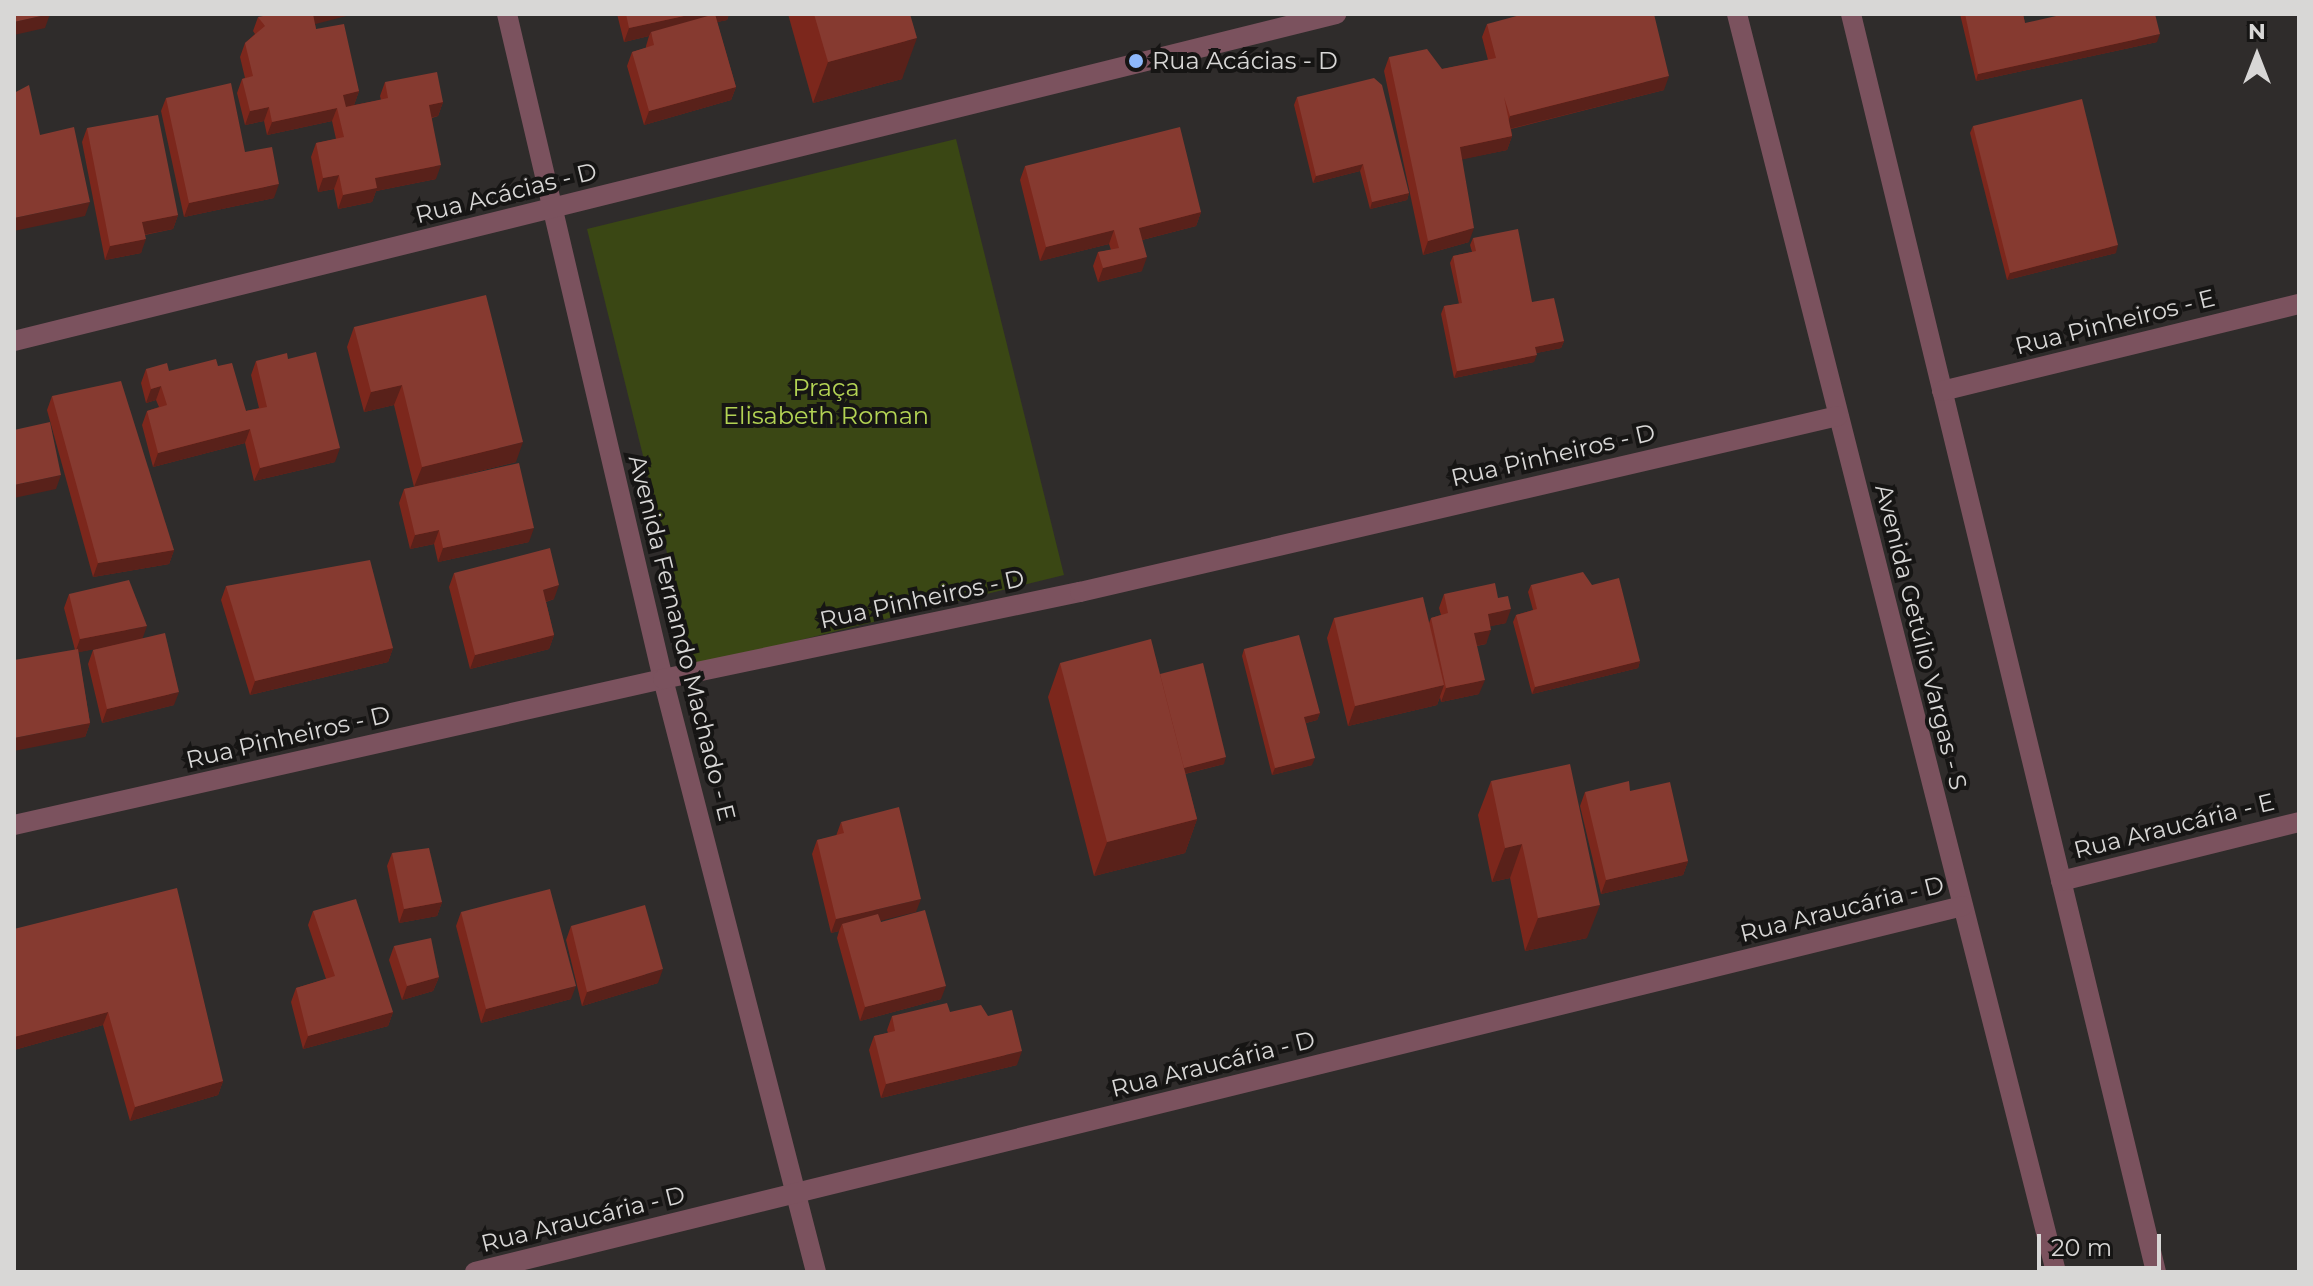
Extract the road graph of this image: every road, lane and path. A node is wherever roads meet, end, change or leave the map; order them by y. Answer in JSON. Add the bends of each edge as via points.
{"nodes":[{"id":1,"x":507,"y":14,"type":"edge"},
{"id":2,"x":1336,"y":14,"type":"edge"},
{"id":3,"x":1737,"y":14,"type":"edge"},
{"id":4,"x":1851,"y":14,"type":"edge"},
{"id":5,"x":552,"y":209,"type":"junction"},
{"id":6,"x":2299,"y":304,"type":"edge"},
{"id":7,"x":14,"y":341,"type":"edge"},
{"id":8,"x":1942,"y":391,"type":"junction"},
{"id":9,"x":1838,"y":416,"type":"junction"},
{"id":10,"x":663,"y":679,"type":"junction"},
{"id":11,"x":2299,"y":822,"type":"edge"},
{"id":12,"x":14,"y":825,"type":"edge"},
{"id":13,"x":2061,"y":881,"type":"junction"},
{"id":14,"x":1963,"y":906,"type":"junction"},
{"id":15,"x":796,"y":1194,"type":"junction"},
{"id":16,"x":475,"y":1272,"type":"edge"},
{"id":17,"x":816,"y":1272,"type":"edge"},
{"id":18,"x":2056,"y":1272,"type":"edge"},
{"id":19,"x":2156,"y":1272,"type":"edge"}],
"edges":[{"from":1,"to":5,"type":"street","name":"Avenida Fernando Machado - E"},
{"from":2,"to":5,"type":"street","name":"Rua Acácias - D"},
{"from":3,"to":9,"type":"street","name":"Avenida Getúlio Vargas - S"},
{"from":4,"to":8,"type":"street"},
{"from":5,"to":7,"type":"street","name":"Rua Acácias - D"},
{"from":5,"to":10,"type":"street","name":"Avenida Fernando Machado - E"},
{"from":6,"to":8,"type":"street","name":"Rua Pinheiros - E"},
{"from":8,"to":13,"type":"street"},
{"from":9,"to":10,"type":"street","name":"Rua Pinheiros - D","via":[[1080,592]]},
{"from":9,"to":14,"type":"street","name":"Avenida Getúlio Vargas - S"},
{"from":10,"to":12,"type":"street","name":"Rua Pinheiros - D"},
{"from":10,"to":15,"type":"street","name":"Avenida Fernando Machado - E"},
{"from":11,"to":13,"type":"street","name":"Rua Araucária - E"},
{"from":13,"to":19,"type":"street"},
{"from":14,"to":15,"type":"street","name":"Rua Araucária - D"},
{"from":14,"to":18,"type":"street","name":"Avenida Getúlio Vargas - S"},
{"from":15,"to":16,"type":"street","name":"Rua Araucária - D"},
{"from":15,"to":17,"type":"street","name":"Avenida Fernando Machado - E"}]}
